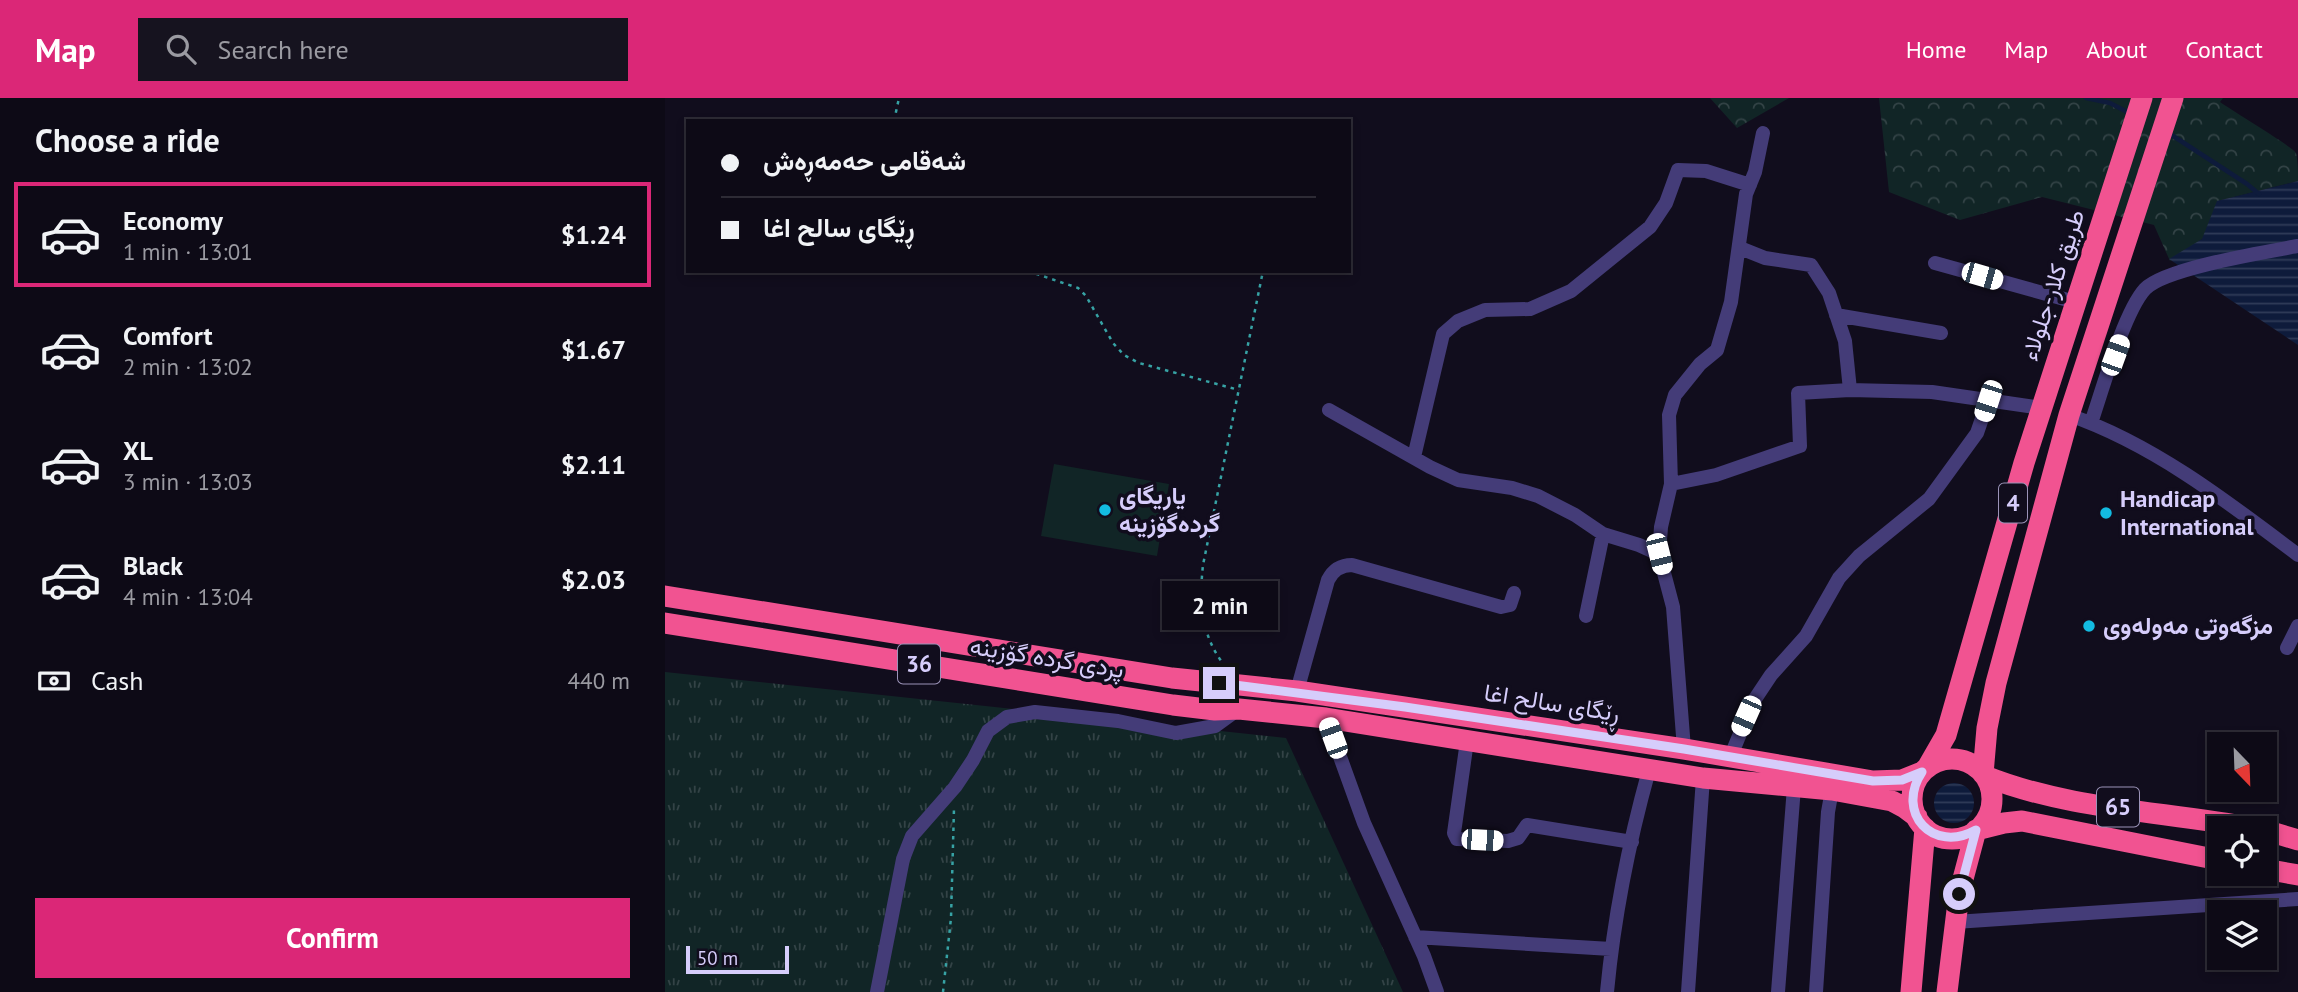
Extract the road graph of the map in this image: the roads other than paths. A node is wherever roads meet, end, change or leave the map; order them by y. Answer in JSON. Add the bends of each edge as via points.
{"nodes":[{"id":1,"x":2142,"y":98,"type":"edge"},
{"id":2,"x":2172,"y":98,"type":"edge"},
{"id":3,"x":1763,"y":133,"type":"dead end"},
{"id":4,"x":1750,"y":185,"type":"junction"},
{"id":5,"x":2298,"y":246,"type":"edge"},
{"id":6,"x":1740,"y":248,"type":"junction"},
{"id":7,"x":1935,"y":263,"type":"dead end"},
{"id":8,"x":2075,"y":302,"type":"junction"},
{"id":9,"x":1836,"y":315,"type":"junction"},
{"id":10,"x":1941,"y":333,"type":"dead end"},
{"id":11,"x":1850,"y":390,"type":"junction"},
{"id":12,"x":1988,"y":401,"type":"junction"},
{"id":13,"x":2042,"y":408,"type":"junction"},
{"id":14,"x":1329,"y":410,"type":"dead end"},
{"id":15,"x":2069,"y":415,"type":"junction"},
{"id":16,"x":2091,"y":423,"type":"junction"},
{"id":17,"x":1414,"y":457,"type":"junction"},
{"id":18,"x":2024,"y":463,"type":"junction"},
{"id":19,"x":2056,"y":467,"type":"junction"},
{"id":20,"x":1671,"y":484,"type":"junction"},
{"id":21,"x":1604,"y":534,"type":"junction"},
{"id":22,"x":1659,"y":554,"type":"junction"},
{"id":23,"x":2298,"y":555,"type":"edge"},
{"id":24,"x":1514,"y":593,"type":"dead end"},
{"id":25,"x":665,"y":596,"type":"edge"},
{"id":26,"x":1585,"y":616,"type":"dead end"},
{"id":27,"x":665,"y":623,"type":"edge"},
{"id":28,"x":2298,"y":626,"type":"edge"},
{"id":29,"x":2287,"y":648,"type":"dead end"},
{"id":30,"x":1242,"y":685,"type":"junction"},
{"id":31,"x":1297,"y":691,"type":"junction"},
{"id":32,"x":1239,"y":709,"type":"junction"},
{"id":33,"x":1326,"y":718,"type":"junction"},
{"id":34,"x":1467,"y":741,"type":"junction"},
{"id":35,"x":1684,"y":749,"type":"junction"},
{"id":36,"x":1730,"y":758,"type":"junction"},
{"id":37,"x":1649,"y":770,"type":"junction"},
{"id":38,"x":1925,"y":770,"type":"junction"},
{"id":39,"x":1984,"y":775,"type":"junction"},
{"id":40,"x":1703,"y":778,"type":"junction"},
{"id":41,"x":1794,"y":787,"type":"junction"},
{"id":42,"x":1832,"y":790,"type":"junction"},
{"id":43,"x":2207,"y":819,"type":"edge"},
{"id":44,"x":1921,"y":823,"type":"junction"},
{"id":45,"x":1976,"y":830,"type":"junction"},
{"id":46,"x":2277,"y":834,"type":"edge"},
{"id":47,"x":2298,"y":840,"type":"edge"},
{"id":48,"x":1632,"y":842,"type":"junction"},
{"id":49,"x":2207,"y":858,"type":"edge"},
{"id":50,"x":2277,"y":871,"type":"edge"},
{"id":51,"x":2298,"y":875,"type":"edge"},
{"id":52,"x":2298,"y":899,"type":"edge"},
{"id":53,"x":1955,"y":922,"type":"junction"},
{"id":54,"x":1415,"y":937,"type":"junction"},
{"id":55,"x":1611,"y":949,"type":"junction"},
{"id":56,"x":877,"y":992,"type":"edge"},
{"id":57,"x":1437,"y":992,"type":"edge"},
{"id":58,"x":1607,"y":992,"type":"edge"},
{"id":59,"x":1688,"y":992,"type":"edge"},
{"id":60,"x":1778,"y":992,"type":"edge"},
{"id":61,"x":1817,"y":992,"type":"edge"},
{"id":62,"x":1911,"y":992,"type":"edge"},
{"id":63,"x":1947,"y":992,"type":"edge"}],
"edges":[{"from":1,"to":8,"type":"highway","name":"طريق كلار-جلولاء","number":"4"},
{"from":2,"to":15,"type":"highway","number":"4"},
{"from":3,"to":4,"type":"street"},
{"from":4,"to":6,"type":"street"},
{"from":4,"to":17,"type":"street","via":[[1706,171],[1678,170],[1666,203],[1650,227],[1571,291],[1530,309],[1485,310],[1458,321],[1443,334]]},
{"from":5,"to":16,"type":"street","via":[[2165,277],[2146,288],[2131,310]]},
{"from":6,"to":9,"type":"street","via":[[1765,258],[1811,265],[1829,293]]},
{"from":6,"to":20,"type":"street","via":[[1717,350],[1675,395],[1669,415]]},
{"from":7,"to":8,"type":"street"},
{"from":8,"to":13,"type":"highway","name":"طريق كلار-جلولاء","number":"4"},
{"from":9,"to":10,"type":"street"},
{"from":9,"to":11,"type":"street","via":[[1845,341]]},
{"from":11,"to":12,"type":"street","via":[[1932,392]]},
{"from":11,"to":20,"type":"street","via":[[1798,393],[1800,446],[1716,475]]},
{"from":12,"to":13,"type":"street"},
{"from":12,"to":36,"type":"street","via":[[1977,433],[1929,499],[1839,578],[1806,636],[1753,702]]},
{"from":13,"to":18,"type":"highway","name":"طريق كلار-جلولاء","number":"4"},
{"from":14,"to":17,"type":"street"},
{"from":15,"to":16,"type":"street"},
{"from":15,"to":19,"type":"highway","number":"4"},
{"from":16,"to":23,"type":"street","via":[[2173,468]]},
{"from":17,"to":21,"type":"street","via":[[1458,480],[1538,496]]},
{"from":18,"to":19,"type":"highway"},
{"from":18,"to":38,"type":"highway","name":"طريق كلار-جلولاء","number":"4","via":[[1946,735]]},
{"from":19,"to":39,"type":"highway","number":"4","via":[[1996,683]]},
{"from":20,"to":22,"type":"street"},
{"from":21,"to":22,"type":"street"},
{"from":21,"to":26,"type":"street"},
{"from":22,"to":35,"type":"street","via":[[1673,607]]},
{"from":24,"to":31,"type":"street","via":[[1510,605],[1501,607],[1352,565],[1341,567],[1328,580]]},
{"from":25,"to":30,"type":"highway","name":"ڕێگای سالح اغا","number":"36","via":[[1172,678]]},
{"from":27,"to":32,"type":"highway","name":"پردی گردە گۆزینە","number":"36","via":[[1173,705]]},
{"from":28,"to":29,"type":"street"},
{"from":30,"to":31,"type":"highway","name":"ڕێگای سالح اغا","number":"36"},
{"from":30,"to":32,"type":"highway"},
{"from":31,"to":35,"type":"highway","name":"ڕێگای سالح اغا","number":"36"},
{"from":32,"to":33,"type":"highway","number":"36"},
{"from":32,"to":56,"type":"street","via":[[1215,726],[1176,733],[1035,712],[1007,717],[988,731],[955,787],[912,836],[903,859]]},
{"from":33,"to":34,"type":"highway","number":"36"},
{"from":33,"to":54,"type":"street","via":[[1364,824]]},
{"from":34,"to":37,"type":"highway","number":"36"},
{"from":34,"to":48,"type":"street","via":[[1454,833],[1457,839],[1508,841],[1518,838],[1527,825]]},
{"from":35,"to":36,"type":"highway","name":"ڕێگای سالح اغا","number":"36"},
{"from":36,"to":38,"type":"highway","name":"ڕێگای سالح اغا","number":"36","via":[[1873,781],[1902,780]]},
{"from":37,"to":40,"type":"highway","number":"36"},
{"from":37,"to":48,"type":"street"},
{"from":38,"to":39,"type":"highway","via":[[1936,762],[1957,759]]},
{"from":38,"to":44,"type":"highway","number":"4","via":[[1912,799]]},
{"from":39,"to":43,"type":"highway","number":"65","via":[[2053,799]]},
{"from":39,"to":45,"type":"highway","number":"4","via":[[1991,805]]},
{"from":40,"to":41,"type":"highway","number":"36"},
{"from":40,"to":59,"type":"street"},
{"from":41,"to":42,"type":"highway","number":"36"},
{"from":41,"to":60,"type":"street"},
{"from":42,"to":44,"type":"highway","number":"36","via":[[1892,801]]},
{"from":42,"to":61,"type":"street"},
{"from":44,"to":45,"type":"highway","via":[[1934,834],[1956,838]]},
{"from":44,"to":62,"type":"highway","number":"4"},
{"from":45,"to":49,"type":"highway","number":"65","via":[[2022,821]]},
{"from":45,"to":53,"type":"highway","number":"4"},
{"from":46,"to":47,"type":"highway"},
{"from":48,"to":55,"type":"street"},
{"from":50,"to":51,"type":"highway"},
{"from":52,"to":53,"type":"street"},
{"from":53,"to":63,"type":"highway","number":"4"},
{"from":54,"to":55,"type":"street"},
{"from":54,"to":57,"type":"street"},
{"from":55,"to":58,"type":"street"}]}
